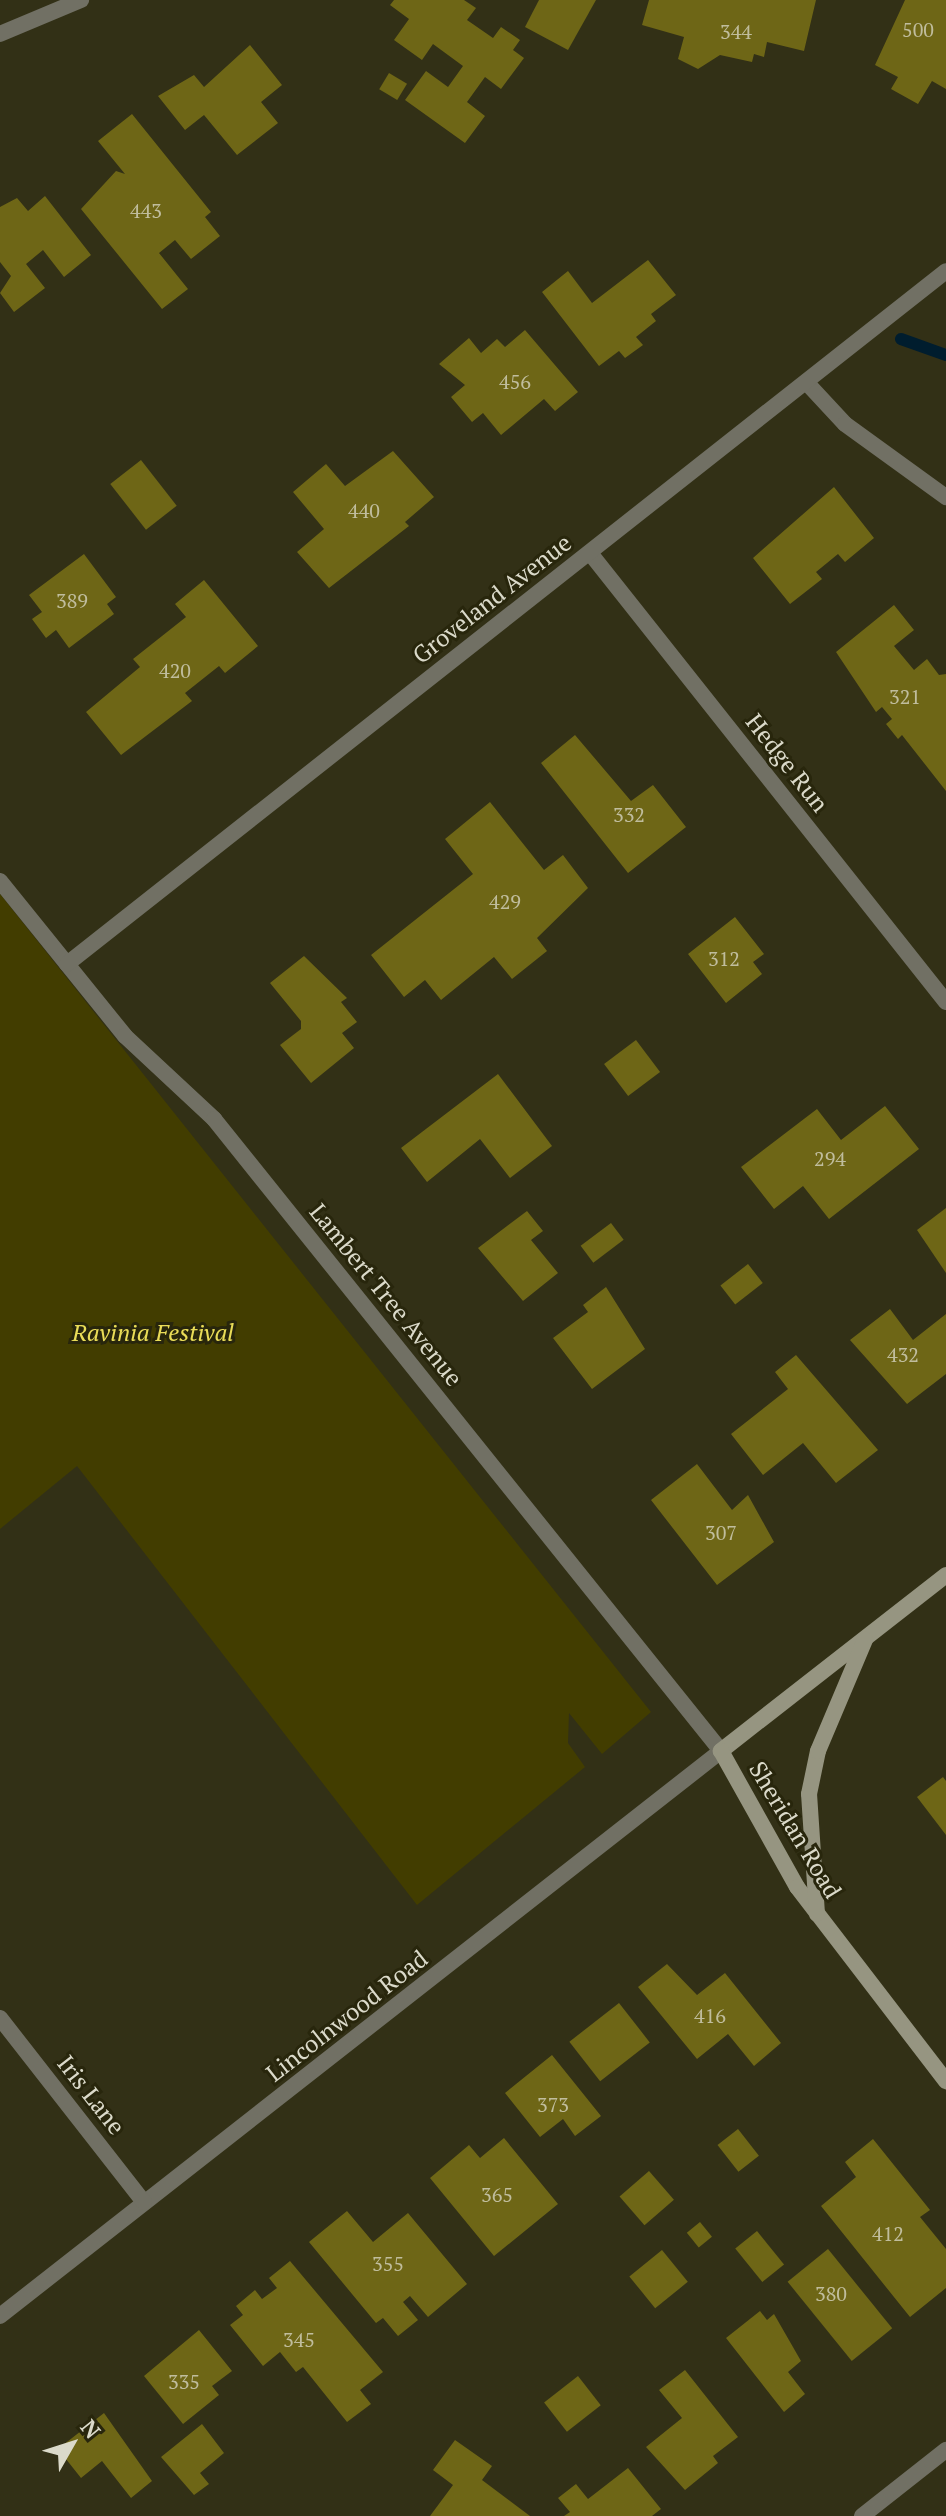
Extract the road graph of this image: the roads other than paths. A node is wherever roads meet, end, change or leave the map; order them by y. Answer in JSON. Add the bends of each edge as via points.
{"nodes":[{"id":1,"x":81,"y":0,"type":"edge"},
{"id":2,"x":0,"y":34,"type":"edge"},
{"id":3,"x":946,"y":271,"type":"edge"},
{"id":4,"x":806,"y":382,"type":"junction"},
{"id":5,"x":946,"y":497,"type":"edge"},
{"id":6,"x":590,"y":553,"type":"junction"},
{"id":7,"x":0,"y":881,"type":"edge"},
{"id":8,"x":67,"y":964,"type":"junction"},
{"id":9,"x":946,"y":1002,"type":"edge"},
{"id":10,"x":946,"y":1575,"type":"edge"},
{"id":11,"x":865,"y":1638,"type":"junction"},
{"id":12,"x":721,"y":1751,"type":"junction"},
{"id":13,"x":817,"y":1915,"type":"junction"},
{"id":14,"x":0,"y":2018,"type":"edge"},
{"id":15,"x":946,"y":2081,"type":"edge"},
{"id":16,"x":144,"y":2202,"type":"junction"},
{"id":17,"x":0,"y":2316,"type":"edge"},
{"id":18,"x":946,"y":2450,"type":"edge"},
{"id":19,"x":862,"y":2516,"type":"edge"}],
"edges":[{"from":1,"to":2,"type":"street"},
{"from":3,"to":4,"type":"street","name":"Groveland Avenue"},
{"from":4,"to":5,"type":"street","via":[[845,424]]},
{"from":4,"to":6,"type":"street","name":"Groveland Avenue"},
{"from":6,"to":8,"type":"street","name":"Groveland Avenue"},
{"from":6,"to":9,"type":"street","name":"Hedge Run"},
{"from":7,"to":8,"type":"street","name":"Lambert Tree Avenue"},
{"from":8,"to":12,"type":"street","name":"Lambert Tree Avenue","via":[[125,1036],[214,1119]]},
{"from":10,"to":11,"type":"street","name":"Sheridan Road"},
{"from":11,"to":12,"type":"street","name":"Sheridan Road"},
{"from":11,"to":13,"type":"street","via":[[818,1751],[809,1794]]},
{"from":12,"to":13,"type":"street","name":"Sheridan Road"},
{"from":12,"to":16,"type":"street","name":"Lincolnwood Road"},
{"from":13,"to":15,"type":"street","name":"Sheridan Road"},
{"from":14,"to":16,"type":"street","name":"Iris Lane"},
{"from":16,"to":17,"type":"street","name":"Lincolnwood Road"},
{"from":18,"to":19,"type":"street"}]}
